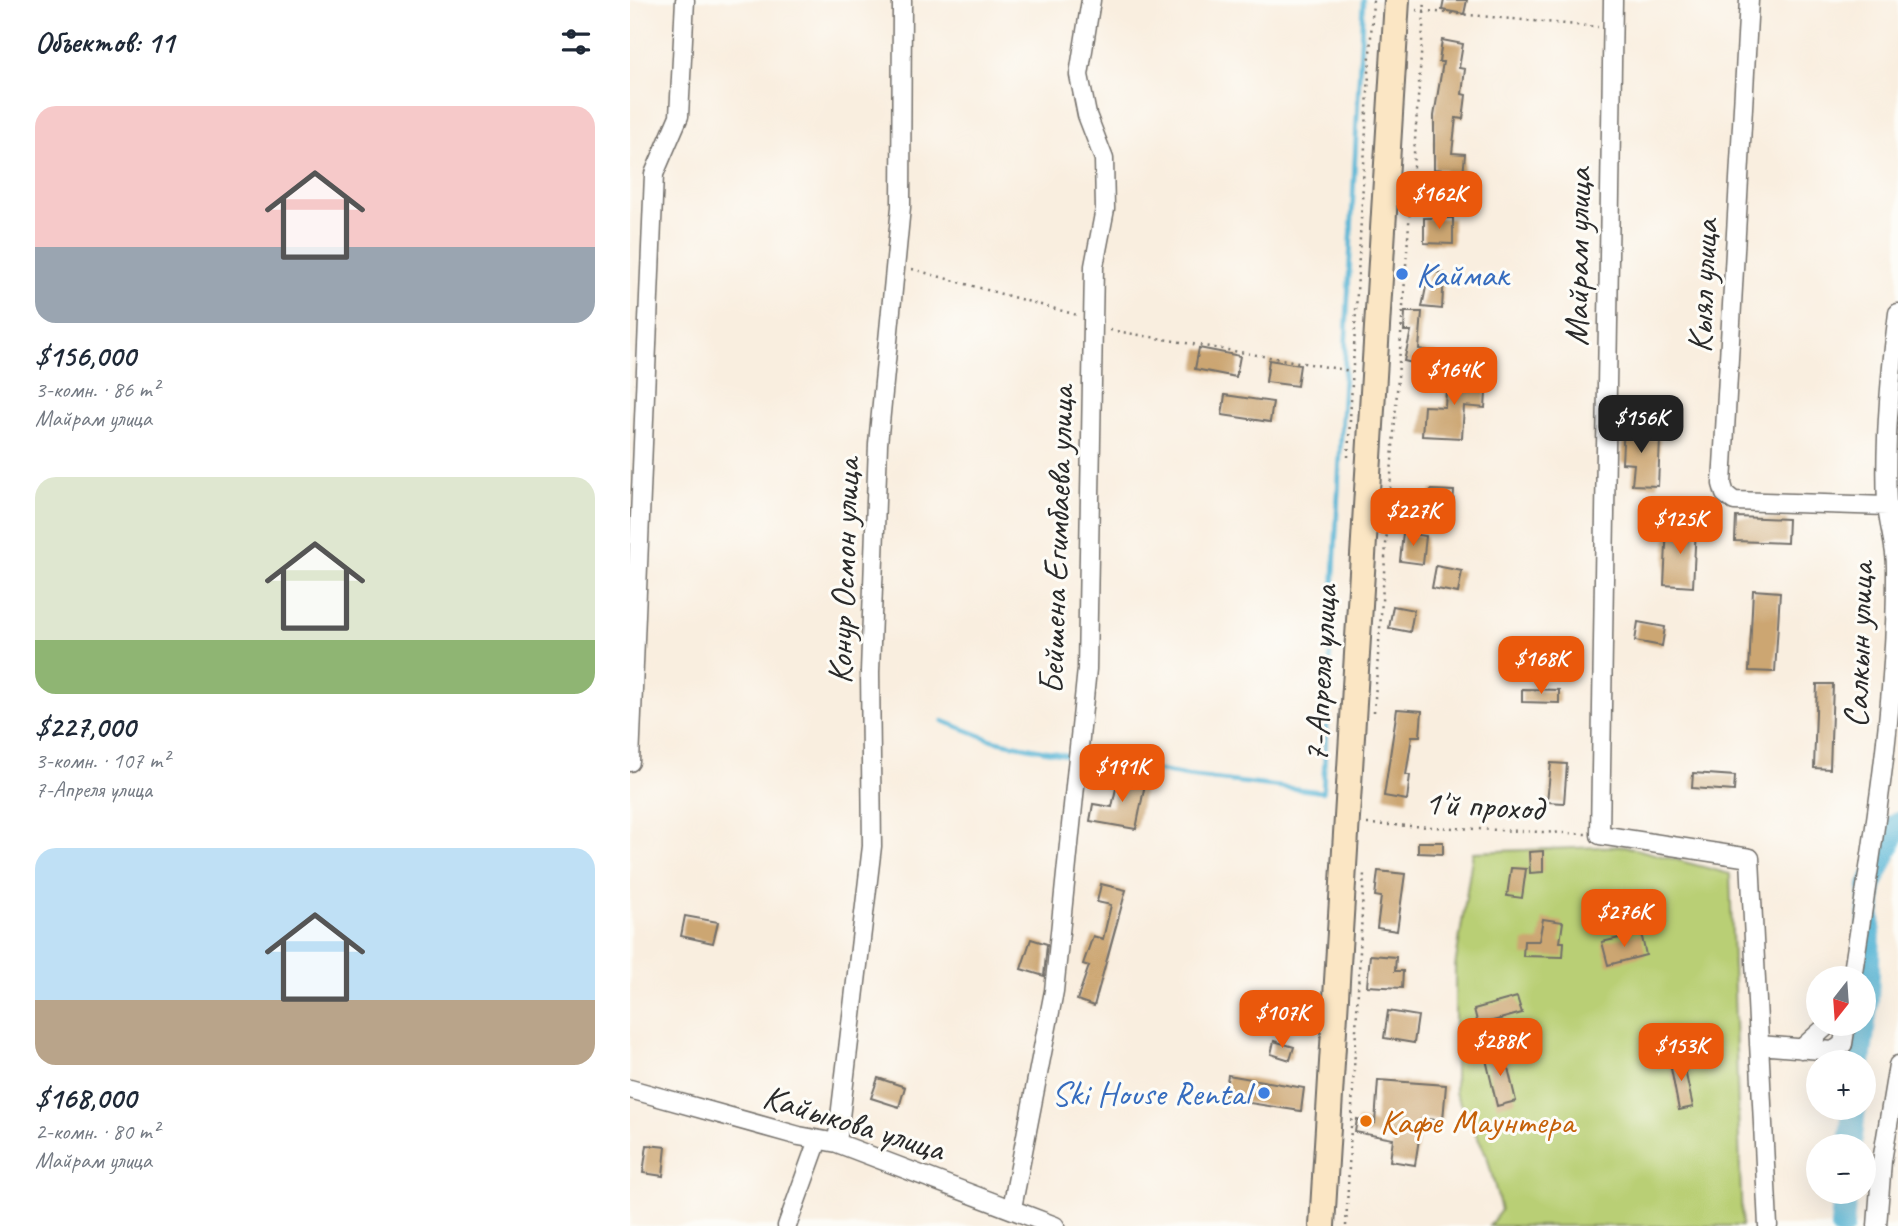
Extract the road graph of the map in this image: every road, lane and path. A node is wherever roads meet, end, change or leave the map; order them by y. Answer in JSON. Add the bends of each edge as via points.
{"nodes":[{"id":1,"x":685,"y":0,"type":"edge"},
{"id":2,"x":902,"y":0,"type":"edge"},
{"id":3,"x":1091,"y":0,"type":"edge"},
{"id":4,"x":1425,"y":0,"type":"edge"},
{"id":5,"x":1613,"y":0,"type":"edge"},
{"id":6,"x":1749,"y":0,"type":"edge"},
{"id":7,"x":1388,"y":2,"type":"edge"},
{"id":8,"x":1425,"y":12,"type":"junction"},
{"id":9,"x":1611,"y":28,"type":"junction"},
{"id":10,"x":895,"y":264,"type":"junction"},
{"id":11,"x":1898,"y":313,"type":"edge"},
{"id":12,"x":1094,"y":324,"type":"junction"},
{"id":13,"x":1351,"y":371,"type":"junction"},
{"id":14,"x":1348,"y":457,"type":"dead end"},
{"id":15,"x":1887,"y":506,"type":"junction"},
{"id":16,"x":1374,"y":715,"type":"dead end"},
{"id":17,"x":630,"y":762,"type":"edge"},
{"id":18,"x":1367,"y":817,"type":"dead end"},
{"id":19,"x":1600,"y":835,"type":"junction"},
{"id":20,"x":1365,"y":866,"type":"dead end"},
{"id":21,"x":1854,"y":966,"type":"edge"},
{"id":22,"x":1816,"y":1036,"type":"edge"},
{"id":23,"x":1844,"y":1036,"type":"edge"},
{"id":24,"x":1759,"y":1045,"type":"junction"},
{"id":25,"x":1801,"y":1049,"type":"junction"},
{"id":26,"x":1898,"y":1065,"type":"edge"},
{"id":27,"x":630,"y":1089,"type":"edge"},
{"id":28,"x":818,"y":1140,"type":"junction"},
{"id":29,"x":838,"y":1143,"type":"junction"},
{"id":30,"x":1890,"y":1161,"type":"edge"},
{"id":31,"x":1012,"y":1208,"type":"junction"},
{"id":32,"x":788,"y":1226,"type":"edge"},
{"id":33,"x":1055,"y":1226,"type":"edge"},
{"id":34,"x":1322,"y":1226,"type":"edge"},
{"id":35,"x":1346,"y":1226,"type":"edge"},
{"id":36,"x":1768,"y":1226,"type":"edge"},
{"id":37,"x":1877,"y":1226,"type":"edge"}],
"edges":[{"from":1,"to":17,"type":"street","via":[[679,116],[654,174]]},
{"from":2,"to":10,"type":"street","name":"Конур Осмон улица","via":[[901,207]]},
{"from":3,"to":12,"type":"street","name":"Бейшена Егимбаева улица","via":[[1079,75],[1087,115],[1104,159],[1105,209],[1094,266]]},
{"from":4,"to":8,"type":"path"},
{"from":5,"to":9,"type":"street","name":"Майрам улица"},
{"from":6,"to":15,"type":"street","name":"Кыял улица","via":[[1722,484],[1734,501]]},
{"from":7,"to":8,"type":"path"},
{"from":7,"to":13,"type":"path"},
{"from":7,"to":34,"type":"main road","name":"7-Апреля улица"},
{"from":8,"to":9,"type":"path"},
{"from":8,"to":16,"type":"path"},
{"from":9,"to":19,"type":"street","name":"Майрам улица"},
{"from":10,"to":12,"type":"path"},
{"from":10,"to":29,"type":"street","name":"Конур Осмон улица","via":[[877,457],[870,672],[872,846]]},
{"from":11,"to":15,"type":"street","name":"Салкын улица","via":[[1889,390]]},
{"from":12,"to":13,"type":"path"},
{"from":12,"to":31,"type":"street","name":"Бейшена Егимбаева улица","via":[[1087,669],[1054,991]]},
{"from":13,"to":14,"type":"path"},
{"from":15,"to":21,"type":"street","name":"Салкын улица","via":[[1896,564],[1892,682]]},
{"from":18,"to":19,"type":"path","name":"1'й проход","via":[[1367,824]]},
{"from":19,"to":24,"type":"street","via":[[1750,859]]},
{"from":20,"to":35,"type":"path"},
{"from":22,"to":25,"type":"street"},
{"from":23,"to":25,"type":"street","via":[[1843,1044],[1833,1051]]},
{"from":24,"to":25,"type":"street"},
{"from":24,"to":36,"type":"street"},
{"from":26,"to":30,"type":"street"},
{"from":27,"to":28,"type":"street","name":"Кайыкова улица"},
{"from":28,"to":29,"type":"street","name":"Кайыкова улица"},
{"from":28,"to":32,"type":"street"},
{"from":29,"to":31,"type":"street","name":"Кайыкова улица"},
{"from":30,"to":37,"type":"street"},
{"from":31,"to":33,"type":"street","name":"Кайыкова улица"}]}
